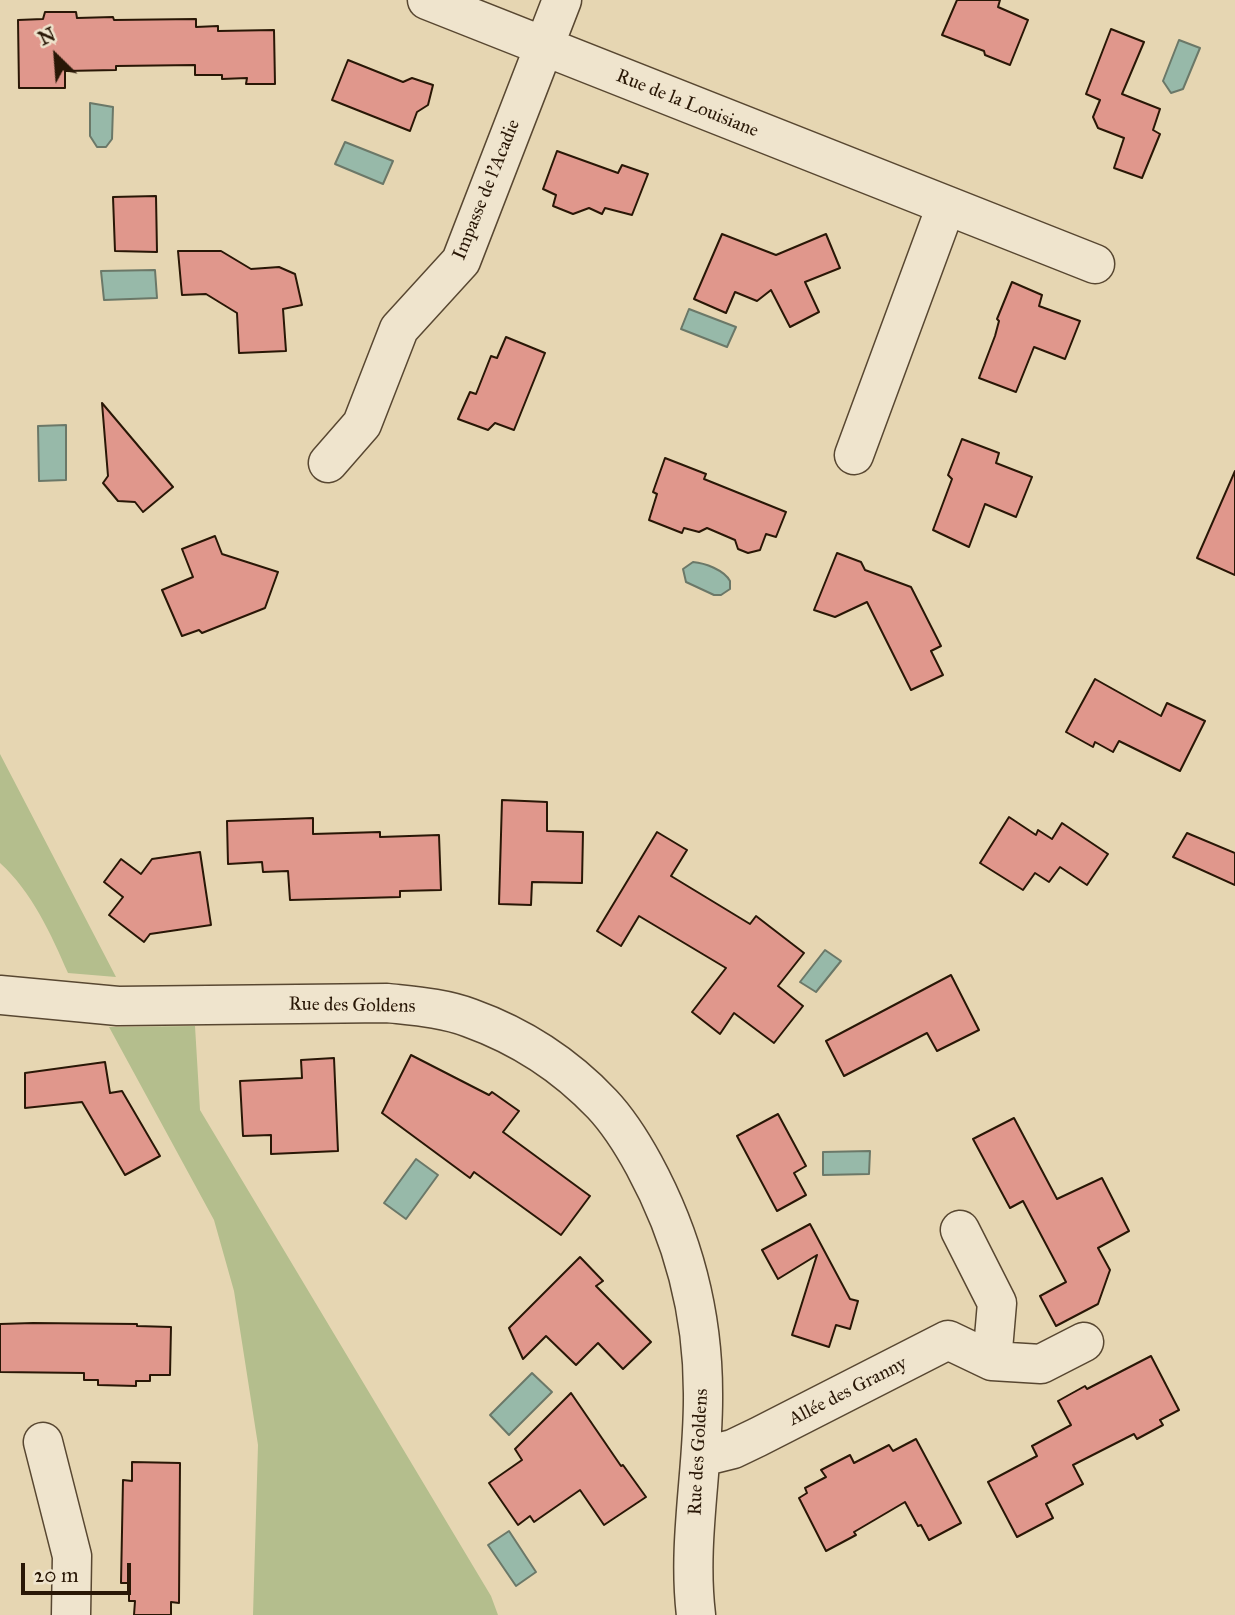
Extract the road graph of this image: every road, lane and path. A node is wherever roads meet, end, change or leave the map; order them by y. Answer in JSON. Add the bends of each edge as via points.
{"nodes":[{"id":1,"x":428,"y":0,"type":"edge"},
{"id":2,"x":562,"y":0,"type":"edge"},
{"id":3,"x":544,"y":47,"type":"junction"},
{"id":4,"x":946,"y":206,"type":"junction"},
{"id":5,"x":1095,"y":264,"type":"dead end"},
{"id":6,"x":854,"y":455,"type":"dead end"},
{"id":7,"x":328,"y":463,"type":"dead end"},
{"id":8,"x":0,"y":995,"type":"edge"},
{"id":9,"x":960,"y":1230,"type":"dead end"},
{"id":10,"x":1084,"y":1342,"type":"dead end"},
{"id":11,"x":992,"y":1361,"type":"junction"},
{"id":12,"x":43,"y":1442,"type":"dead end"},
{"id":13,"x":701,"y":1457,"type":"junction"},
{"id":14,"x":71,"y":1615,"type":"edge"},
{"id":15,"x":696,"y":1615,"type":"edge"}],
"edges":[{"from":1,"to":3,"type":"street","name":"Rue de la Louisiane"},
{"from":2,"to":3,"type":"street","name":"Impasse de l'Acadie"},
{"from":3,"to":4,"type":"street","name":"Rue de la Louisiane"},
{"from":3,"to":7,"type":"street","name":"Impasse de l'Acadie","via":[[461,261],[399,329],[362,424]]},
{"from":4,"to":5,"type":"street","name":"Rue de la Louisiane"},
{"from":4,"to":6,"type":"street"},
{"from":8,"to":13,"type":"street","name":"Rue des Goldens","via":[[118,1006],[387,1003],[470,1017],[536,1049],[603,1105],[629,1138],[678,1238],[701,1347]]},
{"from":9,"to":11,"type":"street","via":[[997,1303]]},
{"from":10,"to":11,"type":"street","via":[[1041,1364]]},
{"from":11,"to":13,"type":"street","name":"Allée des Granny","via":[[948,1340],[733,1449]]},
{"from":12,"to":14,"type":"street","via":[[72,1556]]},
{"from":13,"to":15,"type":"street","name":"Rue des Goldens","via":[[693,1558]]}]}
